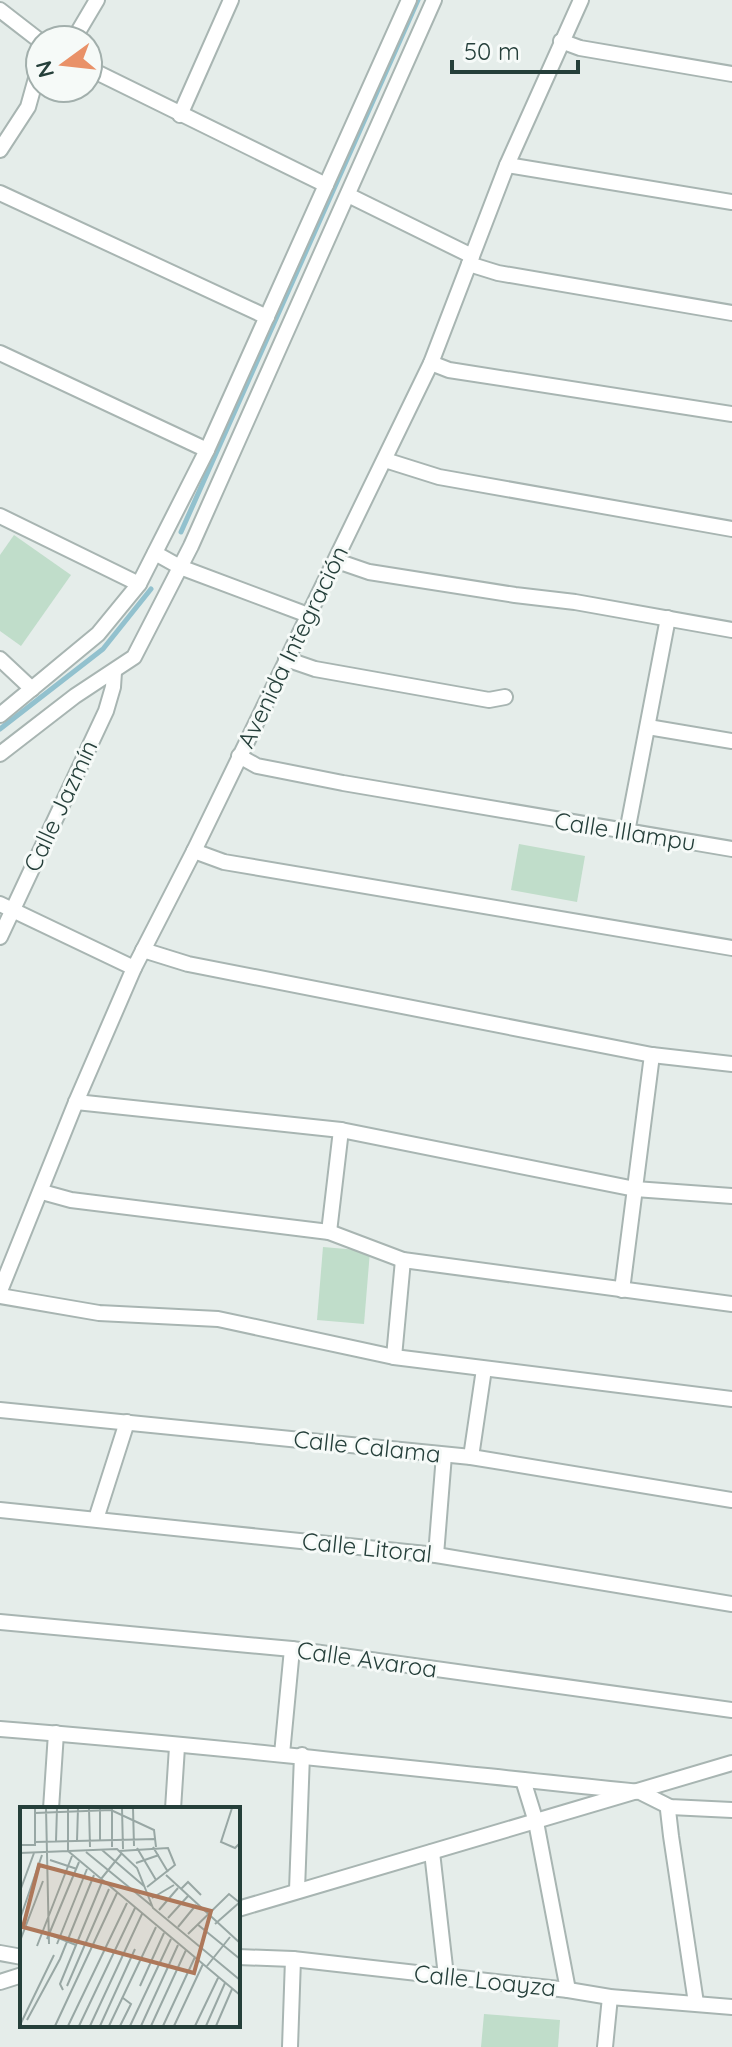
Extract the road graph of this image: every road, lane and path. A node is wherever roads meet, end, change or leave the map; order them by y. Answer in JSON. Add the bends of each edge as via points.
{"nodes":[{"id":1,"x":97,"y":0,"type":"edge"},
{"id":2,"x":231,"y":0,"type":"edge"},
{"id":3,"x":409,"y":0,"type":"edge"},
{"id":4,"x":434,"y":0,"type":"edge"},
{"id":5,"x":581,"y":0,"type":"edge"},
{"id":6,"x":0,"y":10,"type":"edge"},
{"id":7,"x":83,"y":24,"type":"edge"},
{"id":8,"x":24,"y":29,"type":"edge"},
{"id":9,"x":561,"y":41,"type":"junction"},
{"id":10,"x":732,"y":74,"type":"edge"},
{"id":11,"x":104,"y":76,"type":"edge"},
{"id":12,"x":29,"y":104,"type":"edge"},
{"id":13,"x":180,"y":115,"type":"junction"},
{"id":14,"x":0,"y":150,"type":"edge"},
{"id":15,"x":507,"y":165,"type":"junction"},
{"id":16,"x":326,"y":185,"type":"junction"},
{"id":17,"x":0,"y":193,"type":"edge"},
{"id":18,"x":348,"y":195,"type":"junction"},
{"id":19,"x":732,"y":202,"type":"edge"},
{"id":20,"x":470,"y":260,"type":"junction"},
{"id":21,"x":732,"y":313,"type":"edge"},
{"id":22,"x":267,"y":317,"type":"junction"},
{"id":23,"x":0,"y":353,"type":"edge"},
{"id":24,"x":431,"y":363,"type":"junction"},
{"id":25,"x":732,"y":414,"type":"edge"},
{"id":26,"x":207,"y":450,"type":"junction"},
{"id":27,"x":385,"y":460,"type":"junction"},
{"id":28,"x":1,"y":517,"type":"edge"},
{"id":29,"x":732,"y":529,"type":"edge"},
{"id":30,"x":155,"y":553,"type":"junction"},
{"id":31,"x":337,"y":561,"type":"junction"},
{"id":32,"x":180,"y":567,"type":"junction"},
{"id":33,"x":139,"y":584,"type":"junction"},
{"id":34,"x":308,"y":615,"type":"junction"},
{"id":35,"x":668,"y":618,"type":"junction"},
{"id":36,"x":732,"y":630,"type":"edge"},
{"id":37,"x":0,"y":659,"type":"edge"},
{"id":38,"x":286,"y":659,"type":"junction"},
{"id":39,"x":114,"y":672,"type":"junction"},
{"id":40,"x":32,"y":689,"type":"junction"},
{"id":41,"x":505,"y":697,"type":"dead end"},
{"id":42,"x":0,"y":715,"type":"edge"},
{"id":43,"x":648,"y":727,"type":"junction"},
{"id":44,"x":732,"y":741,"type":"edge"},
{"id":45,"x":0,"y":754,"type":"edge"},
{"id":46,"x":239,"y":756,"type":"junction"},
{"id":47,"x":627,"y":832,"type":"junction"},
{"id":48,"x":732,"y":849,"type":"edge"},
{"id":49,"x":194,"y":851,"type":"junction"},
{"id":50,"x":6,"y":907,"type":"edge"},
{"id":51,"x":0,"y":937,"type":"edge"},
{"id":52,"x":732,"y":948,"type":"edge"},
{"id":53,"x":143,"y":950,"type":"junction"},
{"id":54,"x":134,"y":968,"type":"junction"},
{"id":55,"x":652,"y":1055,"type":"junction"},
{"id":56,"x":732,"y":1064,"type":"edge"},
{"id":57,"x":76,"y":1102,"type":"junction"},
{"id":58,"x":341,"y":1130,"type":"junction"},
{"id":59,"x":635,"y":1189,"type":"junction"},
{"id":60,"x":42,"y":1192,"type":"junction"},
{"id":61,"x":732,"y":1196,"type":"edge"},
{"id":62,"x":329,"y":1232,"type":"junction"},
{"id":63,"x":403,"y":1260,"type":"junction"},
{"id":64,"x":622,"y":1290,"type":"junction"},
{"id":65,"x":0,"y":1294,"type":"edge"},
{"id":66,"x":732,"y":1304,"type":"edge"},
{"id":67,"x":394,"y":1357,"type":"junction"},
{"id":68,"x":484,"y":1369,"type":"junction"},
{"id":69,"x":732,"y":1399,"type":"edge"},
{"id":70,"x":0,"y":1410,"type":"edge"},
{"id":71,"x":127,"y":1422,"type":"junction"},
{"id":72,"x":444,"y":1455,"type":"junction"},
{"id":73,"x":471,"y":1457,"type":"junction"},
{"id":74,"x":732,"y":1500,"type":"edge"},
{"id":75,"x":0,"y":1510,"type":"edge"},
{"id":76,"x":96,"y":1519,"type":"junction"},
{"id":77,"x":436,"y":1555,"type":"junction"},
{"id":78,"x":732,"y":1604,"type":"edge"},
{"id":79,"x":0,"y":1622,"type":"edge"},
{"id":80,"x":292,"y":1649,"type":"junction"},
{"id":81,"x":732,"y":1710,"type":"edge"},
{"id":82,"x":0,"y":1729,"type":"edge"},
{"id":83,"x":56,"y":1733,"type":"junction"},
{"id":84,"x":177,"y":1747,"type":"junction"},
{"id":85,"x":282,"y":1754,"type":"junction"},
{"id":86,"x":302,"y":1755,"type":"junction"},
{"id":87,"x":732,"y":1763,"type":"edge"},
{"id":88,"x":523,"y":1780,"type":"junction"},
{"id":89,"x":640,"y":1792,"type":"junction"},
{"id":90,"x":51,"y":1807,"type":"edge"},
{"id":91,"x":173,"y":1807,"type":"edge"},
{"id":92,"x":670,"y":1807,"type":"junction"},
{"id":93,"x":732,"y":1810,"type":"edge"},
{"id":94,"x":536,"y":1822,"type":"junction"},
{"id":95,"x":432,"y":1852,"type":"junction"},
{"id":96,"x":297,"y":1890,"type":"junction"},
{"id":97,"x":240,"y":1908,"type":"edge"},
{"id":98,"x":0,"y":1953,"type":"edge"},
{"id":99,"x":20,"y":1957,"type":"edge"},
{"id":100,"x":240,"y":1957,"type":"edge"},
{"id":101,"x":293,"y":1959,"type":"junction"},
{"id":102,"x":20,"y":1976,"type":"edge"},
{"id":103,"x":446,"y":1976,"type":"junction"},
{"id":104,"x":0,"y":1982,"type":"edge"},
{"id":105,"x":568,"y":1990,"type":"junction"},
{"id":106,"x":610,"y":1997,"type":"junction"},
{"id":107,"x":696,"y":2003,"type":"junction"},
{"id":108,"x":732,"y":2007,"type":"edge"},
{"id":109,"x":290,"y":2047,"type":"edge"},
{"id":110,"x":605,"y":2047,"type":"edge"}],
"edges":[{"from":1,"to":7,"type":"street"},
{"from":2,"to":13,"type":"street"},
{"from":3,"to":16,"type":"street"},
{"from":4,"to":18,"type":"street"},
{"from":5,"to":9,"type":"street","name":"Avenida Integración"},
{"from":6,"to":8,"type":"street"},
{"from":9,"to":10,"type":"street"},
{"from":9,"to":15,"type":"street","name":"Avenida Integración"},
{"from":11,"to":13,"type":"street"},
{"from":12,"to":14,"type":"street"},
{"from":13,"to":16,"type":"street"},
{"from":15,"to":19,"type":"street"},
{"from":15,"to":20,"type":"street","name":"Avenida Integración"},
{"from":16,"to":22,"type":"street"},
{"from":17,"to":22,"type":"street"},
{"from":18,"to":20,"type":"street"},
{"from":18,"to":32,"type":"street"},
{"from":20,"to":21,"type":"street","via":[[498,273]]},
{"from":20,"to":24,"type":"street","name":"Avenida Integración"},
{"from":22,"to":26,"type":"street"},
{"from":23,"to":26,"type":"street"},
{"from":24,"to":25,"type":"street"},
{"from":24,"to":27,"type":"street","name":"Avenida Integración"},
{"from":26,"to":30,"type":"street"},
{"from":27,"to":29,"type":"street","via":[[439,477]]},
{"from":27,"to":31,"type":"street","name":"Avenida Integración"},
{"from":28,"to":33,"type":"street"},
{"from":30,"to":32,"type":"street"},
{"from":30,"to":33,"type":"street"},
{"from":31,"to":34,"type":"street","name":"Avenida Integración"},
{"from":31,"to":35,"type":"street","via":[[369,572]]},
{"from":32,"to":34,"type":"street"},
{"from":32,"to":39,"type":"street","via":[[134,657]]},
{"from":33,"to":40,"type":"street","via":[[98,634]]},
{"from":34,"to":38,"type":"street","name":"Avenida Integración"},
{"from":35,"to":36,"type":"street"},
{"from":35,"to":43,"type":"street"},
{"from":37,"to":40,"type":"street"},
{"from":38,"to":41,"type":"street","via":[[315,669],[489,700]]},
{"from":38,"to":46,"type":"street","name":"Avenida Integración"},
{"from":39,"to":45,"type":"street"},
{"from":39,"to":50,"type":"street","name":"Calle Jazmín","via":[[106,711]]},
{"from":40,"to":42,"type":"street"},
{"from":43,"to":44,"type":"street"},
{"from":43,"to":47,"type":"street"},
{"from":46,"to":47,"type":"street","name":"Calle Illampu","via":[[272,770]]},
{"from":46,"to":49,"type":"street","name":"Avenida Integración"},
{"from":47,"to":48,"type":"street","name":"Calle Illampu"},
{"from":49,"to":52,"type":"street","via":[[224,862]]},
{"from":49,"to":53,"type":"street","name":"Avenida Integración"},
{"from":50,"to":51,"type":"street","name":"Calle Jazmín"},
{"from":50,"to":54,"type":"street"},
{"from":53,"to":54,"type":"street","name":"Avenida Integración"},
{"from":53,"to":55,"type":"street","via":[[188,964]]},
{"from":54,"to":57,"type":"street","name":"Avenida Integración"},
{"from":55,"to":56,"type":"street"},
{"from":55,"to":59,"type":"street"},
{"from":57,"to":58,"type":"street"},
{"from":57,"to":60,"type":"street","name":"Avenida Integración"},
{"from":58,"to":59,"type":"street"},
{"from":58,"to":62,"type":"street"},
{"from":59,"to":61,"type":"street"},
{"from":59,"to":64,"type":"street"},
{"from":60,"to":62,"type":"street"},
{"from":60,"to":65,"type":"street","name":"Avenida Integración"},
{"from":62,"to":63,"type":"street"},
{"from":63,"to":64,"type":"street"},
{"from":63,"to":67,"type":"street"},
{"from":64,"to":66,"type":"street"},
{"from":65,"to":67,"type":"street","via":[[99,1313],[218,1319]]},
{"from":67,"to":68,"type":"street"},
{"from":68,"to":69,"type":"street"},
{"from":68,"to":73,"type":"street"},
{"from":70,"to":71,"type":"street","name":"Calle Calama"},
{"from":71,"to":72,"type":"street","name":"Calle Calama"},
{"from":71,"to":76,"type":"street"},
{"from":72,"to":73,"type":"street","name":"Calle Calama"},
{"from":72,"to":77,"type":"street"},
{"from":73,"to":74,"type":"street","name":"Calle Calama"},
{"from":75,"to":76,"type":"street","name":"Calle Litoral"},
{"from":76,"to":77,"type":"street","name":"Calle Litoral"},
{"from":77,"to":78,"type":"street","name":"Calle Litoral"},
{"from":79,"to":80,"type":"street","name":"Calle Avaroa"},
{"from":80,"to":81,"type":"street","name":"Calle Avaroa"},
{"from":80,"to":85,"type":"street"},
{"from":82,"to":83,"type":"street"},
{"from":83,"to":84,"type":"street"},
{"from":83,"to":90,"type":"street"},
{"from":84,"to":85,"type":"street"},
{"from":84,"to":91,"type":"street"},
{"from":85,"to":86,"type":"street"},
{"from":86,"to":88,"type":"street"},
{"from":86,"to":96,"type":"street"},
{"from":87,"to":89,"type":"street"},
{"from":88,"to":89,"type":"street"},
{"from":88,"to":94,"type":"street"},
{"from":89,"to":92,"type":"street"},
{"from":89,"to":94,"type":"street"},
{"from":92,"to":93,"type":"street"},
{"from":92,"to":107,"type":"street"},
{"from":94,"to":95,"type":"street"},
{"from":94,"to":105,"type":"street"},
{"from":95,"to":96,"type":"street"},
{"from":95,"to":103,"type":"street"},
{"from":96,"to":97,"type":"street"},
{"from":98,"to":99,"type":"street"},
{"from":100,"to":101,"type":"street","name":"Calle Loayza"},
{"from":101,"to":103,"type":"street","name":"Calle Loayza"},
{"from":101,"to":109,"type":"street"},
{"from":102,"to":104,"type":"street"},
{"from":103,"to":105,"type":"street","name":"Calle Loayza"},
{"from":105,"to":106,"type":"street","name":"Calle Loayza"},
{"from":106,"to":107,"type":"street","name":"Calle Loayza"},
{"from":106,"to":110,"type":"street"},
{"from":107,"to":108,"type":"street","name":"Calle Loayza"}]}
